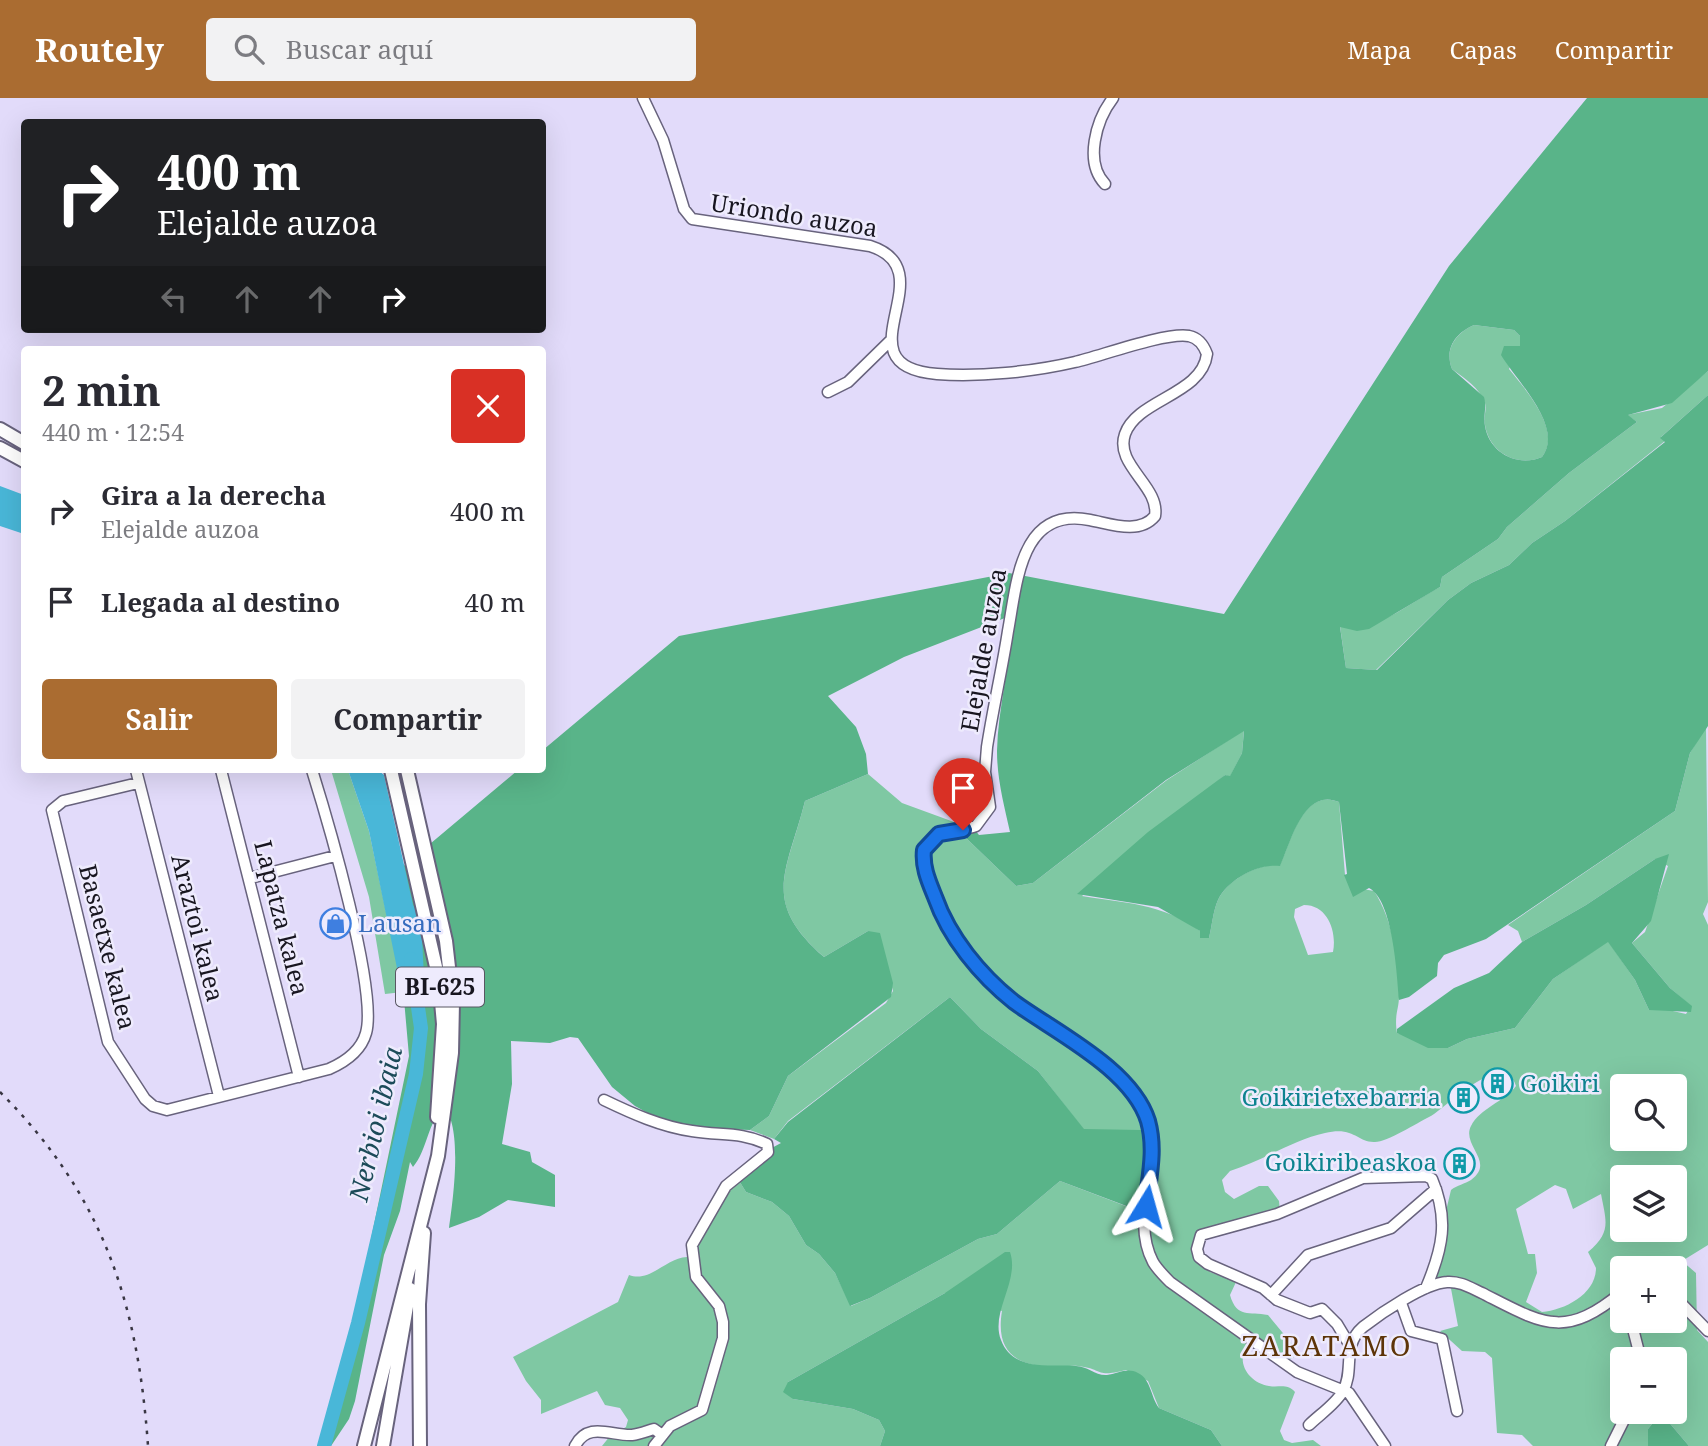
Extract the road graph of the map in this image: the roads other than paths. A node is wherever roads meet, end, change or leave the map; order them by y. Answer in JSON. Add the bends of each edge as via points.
{"nodes":[{"id":1,"x":643,"y":98,"type":"edge"},
{"id":2,"x":1113,"y":98,"type":"edge"},
{"id":3,"x":1105,"y":184,"type":"dead end"},
{"id":4,"x":890,"y":341,"type":"junction"},
{"id":5,"x":828,"y":392,"type":"dead end"},
{"id":6,"x":0,"y":429,"type":"edge"},
{"id":7,"x":21,"y":441,"type":"edge"},
{"id":8,"x":0,"y":448,"type":"edge"},
{"id":9,"x":21,"y":459,"type":"edge"},
{"id":10,"x":136,"y":773,"type":"edge"},
{"id":11,"x":222,"y":773,"type":"edge"},
{"id":12,"x":313,"y":773,"type":"edge"},
{"id":13,"x":391,"y":773,"type":"edge"},
{"id":14,"x":408,"y":773,"type":"edge"},
{"id":15,"x":138,"y":783,"type":"junction"},
{"id":16,"x":335,"y":856,"type":"junction"},
{"id":17,"x":250,"y":878,"type":"junction"},
{"id":18,"x":299,"y":1077,"type":"junction"},
{"id":19,"x":219,"y":1096,"type":"junction"},
{"id":20,"x":604,"y":1100,"type":"dead end"},
{"id":21,"x":1436,"y":1189,"type":"junction"},
{"id":22,"x":426,"y":1206,"type":"junction"},
{"id":23,"x":1426,"y":1288,"type":"junction"},
{"id":24,"x":1271,"y":1295,"type":"junction"},
{"id":25,"x":1401,"y":1303,"type":"junction"},
{"id":26,"x":1610,"y":1303,"type":"edge"},
{"id":27,"x":1687,"y":1309,"type":"edge"},
{"id":28,"x":1708,"y":1331,"type":"edge"},
{"id":29,"x":1349,"y":1344,"type":"junction"},
{"id":30,"x":1343,"y":1391,"type":"junction"},
{"id":31,"x":1457,"y":1411,"type":"dead end"},
{"id":32,"x":1622,"y":1424,"type":"edge"},
{"id":33,"x":1308,"y":1425,"type":"dead end"},
{"id":34,"x":661,"y":1434,"type":"junction"},
{"id":35,"x":364,"y":1446,"type":"edge"},
{"id":36,"x":383,"y":1446,"type":"edge"},
{"id":37,"x":420,"y":1446,"type":"edge"},
{"id":38,"x":575,"y":1446,"type":"edge"},
{"id":39,"x":654,"y":1446,"type":"edge"},
{"id":40,"x":1385,"y":1446,"type":"edge"},
{"id":41,"x":1611,"y":1446,"type":"edge"}],
"edges":[{"from":1,"to":4,"type":"street","name":"Uriondo auzoa","via":[[663,139],[684,209],[692,219],[870,246],[893,258],[902,287]]},
{"from":2,"to":3,"type":"street","via":[[1099,121],[1094,159],[1096,173]]},
{"from":4,"to":5,"type":"street","via":[[848,382]]},
{"from":4,"to":30,"type":"street","name":"Elejalde auzoa","via":[[894,356],[908,368],[937,374],[1073,362],[1182,336],[1198,340],[1208,354],[1203,370],[1193,380],[1126,431],[1124,449],[1155,500],[1155,516],[1149,523],[1118,526],[1064,518],[1040,532],[1022,559],[987,747],[990,807],[976,826],[932,839],[923,858],[946,925],[976,964],[1015,1002],[1077,1042],[1140,1105],[1153,1149],[1145,1221],[1153,1263],[1170,1282],[1297,1372]]},
{"from":6,"to":7,"type":"main road"},
{"from":8,"to":9,"type":"main road"},
{"from":10,"to":15,"type":"street","name":"Araztoi kalea"},
{"from":11,"to":17,"type":"street","name":"Lapatza kalea"},
{"from":12,"to":16,"type":"street"},
{"from":13,"to":22,"type":"main road","number":"BI-625","via":[[432,942],[443,1024]]},
{"from":14,"to":22,"type":"main road","number":"BI-625","via":[[446,941],[453,1002],[449,1091]]},
{"from":15,"to":19,"type":"street","name":"Araztoi kalea"},
{"from":15,"to":19,"type":"street","name":"Basaetxe kalea","via":[[63,801],[52,810],[108,1042],[153,1106],[167,1110]]},
{"from":16,"to":17,"type":"street"},
{"from":16,"to":18,"type":"street","via":[[364,980],[366,1033],[341,1064]]},
{"from":17,"to":18,"type":"street","name":"Lapatza kalea"},
{"from":18,"to":19,"type":"street"},
{"from":20,"to":34,"type":"street","via":[[692,1131],[746,1135],[767,1144],[768,1152],[726,1186],[692,1245],[695,1277],[719,1306],[723,1338],[702,1410]]},
{"from":21,"to":23,"type":"street","via":[[1444,1222]]},
{"from":21,"to":24,"type":"street","via":[[1391,1228],[1308,1255]]},
{"from":21,"to":24,"type":"street","via":[[1426,1176],[1363,1178],[1289,1209],[1206,1231],[1198,1241],[1199,1257]]},
{"from":22,"to":35,"type":"main road"},
{"from":22,"to":36,"type":"main road","number":"BI-625"},
{"from":22,"to":37,"type":"main road","via":[[419,1304]]},
{"from":23,"to":25,"type":"street"},
{"from":23,"to":26,"type":"street","via":[[1462,1283],[1546,1322],[1570,1323]]},
{"from":24,"to":29,"type":"street","via":[[1310,1313],[1322,1309]]},
{"from":25,"to":29,"type":"street","via":[[1362,1328]]},
{"from":25,"to":31,"type":"street","via":[[1411,1331],[1442,1339]]},
{"from":27,"to":28,"type":"street"},
{"from":29,"to":30,"type":"street"},
{"from":30,"to":33,"type":"street"},
{"from":30,"to":40,"type":"street","name":"Elejalde auzoa","via":[[1354,1398]]},
{"from":32,"to":41,"type":"street"},
{"from":34,"to":38,"type":"street","via":[[654,1429],[634,1435],[597,1431],[581,1437]]},
{"from":34,"to":39,"type":"street"}]}
